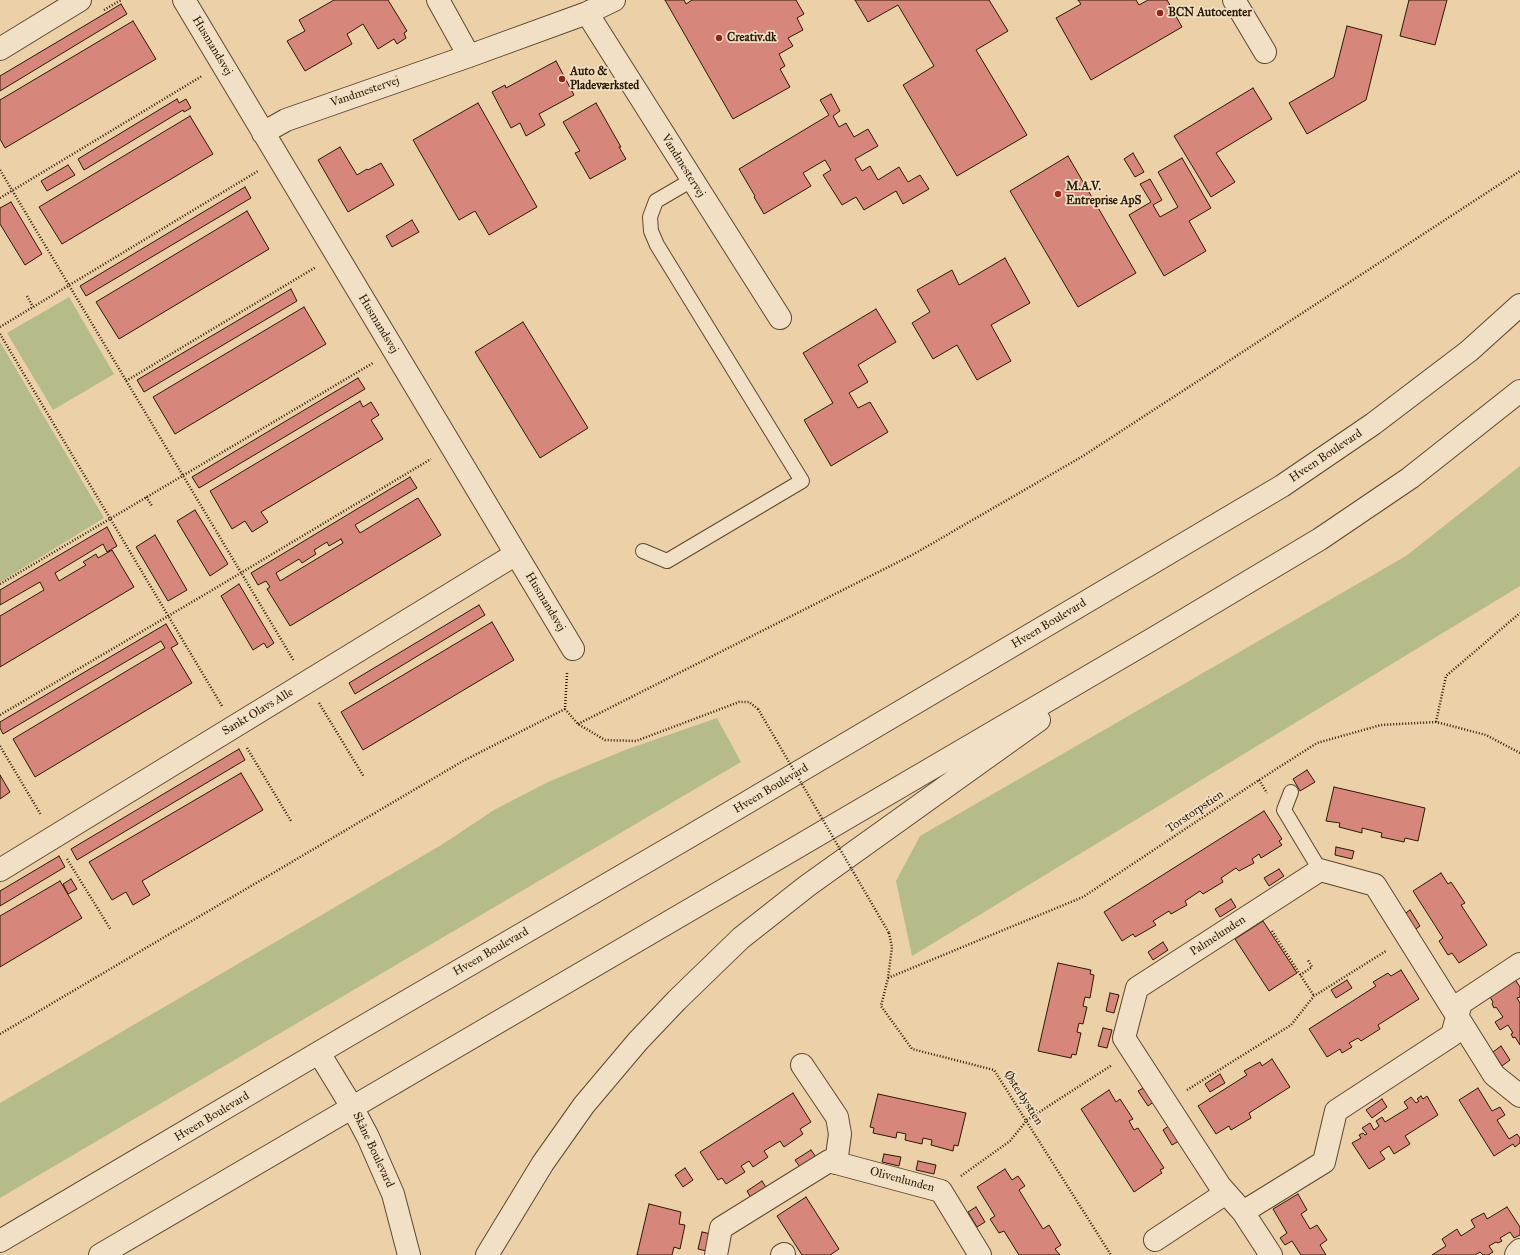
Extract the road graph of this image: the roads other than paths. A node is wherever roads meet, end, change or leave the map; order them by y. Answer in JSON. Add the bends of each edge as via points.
{"nodes":[{"id":1,"x":80,"y":0,"type":"edge"},
{"id":2,"x":184,"y":0,"type":"edge"},
{"id":3,"x":438,"y":0,"type":"edge"},
{"id":4,"x":614,"y":0,"type":"edge"},
{"id":5,"x":1234,"y":0,"type":"edge"},
{"id":6,"x":587,"y":13,"type":"junction"},
{"id":7,"x":0,"y":49,"type":"edge"},
{"id":8,"x":1265,"y":52,"type":"dead end"},
{"id":9,"x":469,"y":56,"type":"junction"},
{"id":10,"x":263,"y":133,"type":"junction"},
{"id":11,"x":692,"y":180,"type":"junction"},
{"id":12,"x":1520,"y":305,"type":"edge"},
{"id":13,"x":780,"y":318,"type":"dead end"},
{"id":14,"x":1520,"y":391,"type":"edge"},
{"id":15,"x":643,"y":551,"type":"dead end"},
{"id":16,"x":516,"y":554,"type":"junction"},
{"id":17,"x":1156,"y":637,"type":"junction"},
{"id":18,"x":573,"y":649,"type":"road end"},
{"id":19,"x":1291,"y":792,"type":"dead end"},
{"id":20,"x":0,"y":870,"type":"edge"},
{"id":21,"x":1320,"y":870,"type":"junction"},
{"id":22,"x":1520,"y":964,"type":"edge"},
{"id":23,"x":1457,"y":1016,"type":"junction"},
{"id":24,"x":319,"y":1053,"type":"junction"},
{"id":25,"x":802,"y":1065,"type":"dead end"},
{"id":26,"x":1520,"y":1096,"type":"edge"},
{"id":27,"x":352,"y":1107,"type":"junction"},
{"id":28,"x":836,"y":1163,"type":"junction"},
{"id":29,"x":1226,"y":1193,"type":"junction"},
{"id":30,"x":1243,"y":1212,"type":"junction"},
{"id":31,"x":1155,"y":1240,"type":"dead end"},
{"id":32,"x":0,"y":1241,"type":"edge"},
{"id":33,"x":1520,"y":1250,"type":"edge"},
{"id":34,"x":100,"y":1255,"type":"edge"},
{"id":35,"x":409,"y":1255,"type":"edge"},
{"id":36,"x":487,"y":1255,"type":"edge"},
{"id":37,"x":716,"y":1255,"type":"edge"},
{"id":38,"x":980,"y":1255,"type":"edge"},
{"id":39,"x":1271,"y":1255,"type":"edge"},
{"id":40,"x":1516,"y":1255,"type":"edge"}],
"edges":[{"from":1,"to":7,"type":"street"},
{"from":2,"to":10,"type":"street","name":"Husmandsvej"},
{"from":3,"to":9,"type":"street"},
{"from":4,"to":6,"type":"street","name":"Vandmestervej"},
{"from":5,"to":8,"type":"street"},
{"from":6,"to":9,"type":"street","name":"Vandmestervej"},
{"from":6,"to":11,"type":"street","name":"Vandmestervej"},
{"from":9,"to":10,"type":"street","name":"Vandmestervej","via":[[286,120]]},
{"from":10,"to":16,"type":"street","name":"Husmandsvej"},
{"from":11,"to":13,"type":"street","name":"Vandmestervej"},
{"from":11,"to":15,"type":"lane","via":[[656,201],[650,217],[651,231],[657,245],[802,481],[667,561]]},
{"from":12,"to":24,"type":"street","name":"Hveen Boulevard","via":[[1469,351],[1373,424],[1282,486]]},
{"from":14,"to":17,"type":"street","via":[[1410,478],[1320,539]]},
{"from":16,"to":18,"type":"street","name":"Husmandsvej"},
{"from":16,"to":20,"type":"street","name":"Sankt Olavs Alle"},
{"from":17,"to":27,"type":"street"},
{"from":17,"to":36,"type":"street","via":[[807,886],[741,938],[638,1041],[584,1105],[544,1163]]},
{"from":19,"to":21,"type":"lane","via":[[1284,810]]},
{"from":21,"to":23,"type":"street","via":[[1375,885]]},
{"from":21,"to":29,"type":"street","name":"Palmelunden","via":[[1137,988],[1124,1038]]},
{"from":22,"to":23,"type":"street","via":[[1461,1003]]},
{"from":23,"to":26,"type":"street","via":[[1494,1075]]},
{"from":23,"to":30,"type":"street","via":[[1452,1035],[1336,1111],[1324,1162]]},
{"from":24,"to":27,"type":"street","name":"Skåne Boulevard"},
{"from":24,"to":32,"type":"street","name":"Hveen Boulevard"},
{"from":25,"to":28,"type":"street","via":[[837,1117],[840,1134]]},
{"from":27,"to":34,"type":"street"},
{"from":27,"to":35,"type":"street","name":"Skåne Boulevard","via":[[393,1194]]},
{"from":28,"to":37,"type":"street","name":"Olivenlunden","via":[[829,1161],[722,1228]]},
{"from":28,"to":38,"type":"street","name":"Olivenlunden","via":[[941,1191]]},
{"from":29,"to":30,"type":"street","name":"Palmelunden"},
{"from":29,"to":31,"type":"street"},
{"from":30,"to":39,"type":"street","name":"Palmelunden"},
{"from":33,"to":40,"type":"street"}]}
